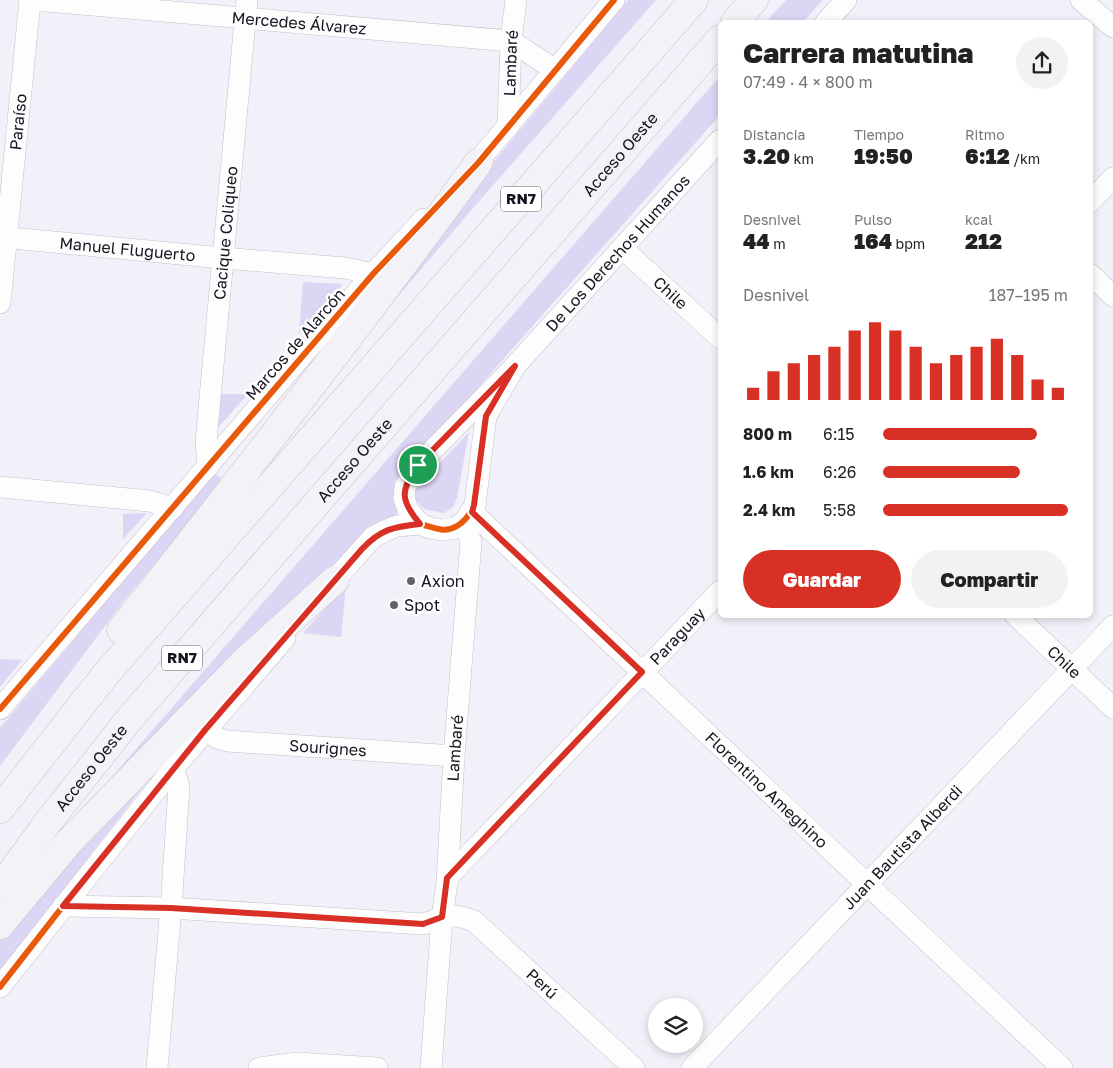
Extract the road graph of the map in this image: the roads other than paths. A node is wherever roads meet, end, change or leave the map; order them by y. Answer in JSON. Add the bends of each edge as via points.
{"nodes":[{"id":1,"x":30,"y":0,"type":"edge"},
{"id":2,"x":34,"y":0,"type":"edge"},
{"id":3,"x":516,"y":0,"type":"edge"},
{"id":4,"x":614,"y":0,"type":"edge"},
{"id":5,"x":694,"y":0,"type":"edge"},
{"id":6,"x":754,"y":0,"type":"edge"},
{"id":7,"x":846,"y":0,"type":"edge"},
{"id":8,"x":1081,"y":0,"type":"edge"},
{"id":9,"x":246,"y":9,"type":"edge"},
{"id":10,"x":737,"y":20,"type":"edge"},
{"id":11,"x":829,"y":20,"type":"edge"},
{"id":12,"x":1113,"y":26,"type":"edge"},
{"id":13,"x":511,"y":41,"type":"junction"},
{"id":14,"x":718,"y":41,"type":"edge"},
{"id":15,"x":555,"y":70,"type":"junction"},
{"id":16,"x":508,"y":127,"type":"junction"},
{"id":17,"x":718,"y":142,"type":"edge"},
{"id":18,"x":479,"y":162,"type":"junction"},
{"id":19,"x":1113,"y":178,"type":"edge"},
{"id":20,"x":1093,"y":199,"type":"edge"},
{"id":21,"x":3,"y":237,"type":"edge"},
{"id":22,"x":622,"y":248,"type":"junction"},
{"id":23,"x":222,"y":258,"type":"junction"},
{"id":24,"x":373,"y":274,"type":"junction"},
{"id":25,"x":1093,"y":277,"type":"edge"},
{"id":26,"x":1113,"y":296,"type":"edge"},
{"id":27,"x":0,"y":303,"type":"edge"},
{"id":28,"x":718,"y":336,"type":"edge"},
{"id":29,"x":515,"y":366,"type":"junction"},
{"id":30,"x":484,"y":432,"type":"joint"},
{"id":31,"x":208,"y":467,"type":"junction"},
{"id":32,"x":0,"y":487,"type":"edge"},
{"id":33,"x":173,"y":508,"type":"junction"},
{"id":34,"x":468,"y":516,"type":"junction"},
{"id":35,"x":420,"y":524,"type":"junction"},
{"id":36,"x":335,"y":580,"type":"junction"},
{"id":37,"x":718,"y":593,"type":"edge"},
{"id":38,"x":1018,"y":618,"type":"edge"},
{"id":39,"x":1113,"y":626,"type":"edge"},
{"id":40,"x":1072,"y":669,"type":"junction"},
{"id":41,"x":642,"y":672,"type":"junction"},
{"id":42,"x":1113,"y":708,"type":"edge"},
{"id":43,"x":0,"y":709,"type":"edge"},
{"id":44,"x":205,"y":730,"type":"junction"},
{"id":45,"x":454,"y":756,"type":"junction"},
{"id":46,"x":172,"y":770,"type":"junction"},
{"id":47,"x":2,"y":806,"type":"edge"},
{"id":48,"x":447,"y":878,"type":"junction"},
{"id":49,"x":867,"y":884,"type":"junction"},
{"id":50,"x":0,"y":888,"type":"edge"},
{"id":51,"x":63,"y":906,"type":"junction"},
{"id":52,"x":171,"y":908,"type":"junction"},
{"id":53,"x":442,"y":917,"type":"junction"},
{"id":54,"x":0,"y":925,"type":"edge"},
{"id":55,"x":0,"y":987,"type":"edge"},
{"id":56,"x":157,"y":1068,"type":"edge"},
{"id":57,"x":259,"y":1068,"type":"edge"},
{"id":58,"x":377,"y":1068,"type":"edge"},
{"id":59,"x":431,"y":1068,"type":"edge"},
{"id":60,"x":634,"y":1068,"type":"edge"},
{"id":61,"x":692,"y":1068,"type":"edge"},
{"id":62,"x":1062,"y":1068,"type":"edge"}],
"edges":[{"from":1,"to":21,"type":"street","name":"Paraíso"},
{"from":2,"to":9,"type":"street","name":"Mercedes Álvarez"},
{"from":3,"to":13,"type":"street","name":"Lambaré"},
{"from":4,"to":15,"type":"street","name":"Marcos de Alarcón"},
{"from":5,"to":47,"type":"highway","number":"RN7","via":[[106,674]]},
{"from":6,"to":10,"type":"highway"},
{"from":7,"to":11,"type":"street"},
{"from":8,"to":12,"type":"street"},
{"from":9,"to":13,"type":"street","name":"Mercedes Álvarez"},
{"from":9,"to":23,"type":"street","name":"Cacique Coliqueo"},
{"from":13,"to":15,"type":"street","name":"Mercedes Álvarez"},
{"from":13,"to":16,"type":"street","name":"Lambaré"},
{"from":14,"to":50,"type":"highway","name":"Acceso Oeste","number":"RN7","via":[[132,716]]},
{"from":15,"to":16,"type":"street","name":"Marcos de Alarcón"},
{"from":16,"to":18,"type":"street","name":"Marcos de Alarcón"},
{"from":17,"to":22,"type":"street","name":"De Los Derechos Humanos"},
{"from":18,"to":24,"type":"street","name":"Marcos de Alarcón"},
{"from":18,"to":47,"type":"highway","via":[[254,463],[92,668]]},
{"from":19,"to":20,"type":"street"},
{"from":21,"to":23,"type":"street","name":"Manuel Fluguerto"},
{"from":21,"to":27,"type":"street","name":"Paraíso"},
{"from":22,"to":28,"type":"street","name":"Chile"},
{"from":22,"to":29,"type":"street","name":"De Los Derechos Humanos"},
{"from":23,"to":24,"type":"street","name":"Manuel Fluguerto","via":[[345,268]]},
{"from":23,"to":31,"type":"street","name":"Cacique Coliqueo","via":[[206,441]]},
{"from":24,"to":31,"type":"street","name":"Marcos de Alarcón"},
{"from":25,"to":26,"type":"street"},
{"from":29,"to":30,"type":"street","name":"De Los Derechos Humanos","via":[[486,416]]},
{"from":29,"to":35,"type":"street","name":"De Los Derechos Humanos","via":[[411,475],[404,498],[408,510]]},
{"from":30,"to":34,"type":"street","name":"Lambaré","via":[[474,505]]},
{"from":31,"to":33,"type":"street","name":"Marcos de Alarcón"},
{"from":32,"to":33,"type":"street","via":[[150,500]]},
{"from":33,"to":43,"type":"street","name":"Marcos de Alarcón"},
{"from":34,"to":35,"type":"street","via":[[455,528],[442,530]]},
{"from":34,"to":41,"type":"street","name":"Florentino Ameghino"},
{"from":34,"to":45,"type":"street","name":"Lambaré","via":[[471,542]]},
{"from":35,"to":36,"type":"street","via":[[398,526],[373,537]]},
{"from":36,"to":44,"type":"street"},
{"from":36,"to":54,"type":"highway","via":[[246,661],[68,843]]},
{"from":37,"to":41,"type":"street","name":"Paraguay"},
{"from":38,"to":40,"type":"street","name":"Chile"},
{"from":39,"to":40,"type":"street","name":"Juan Bautista Alberdi"},
{"from":40,"to":42,"type":"street","name":"Chile"},
{"from":40,"to":49,"type":"street","name":"Juan Bautista Alberdi"},
{"from":41,"to":48,"type":"street","name":"Paraguay"},
{"from":41,"to":49,"type":"street","name":"Florentino Ameghino"},
{"from":44,"to":45,"type":"street","name":"Sourignes","via":[[226,741]]},
{"from":44,"to":46,"type":"street"},
{"from":45,"to":48,"type":"street","name":"Lambaré"},
{"from":46,"to":51,"type":"street"},
{"from":46,"to":52,"type":"street","via":[[179,787]]},
{"from":48,"to":53,"type":"street","name":"Lambaré"},
{"from":49,"to":61,"type":"street","name":"Juan Bautista Alberdi"},
{"from":49,"to":62,"type":"street","name":"Florentino Ameghino"},
{"from":51,"to":52,"type":"street","name":"Perú"},
{"from":51,"to":55,"type":"street"},
{"from":52,"to":53,"type":"street","name":"Perú","via":[[423,924]]},
{"from":52,"to":56,"type":"street"},
{"from":53,"to":59,"type":"street","name":"Lambaré"},
{"from":53,"to":60,"type":"street","name":"Perú","via":[[461,916],[474,921]]},
{"from":57,"to":58,"type":"street","via":[[297,1063]]}]}
